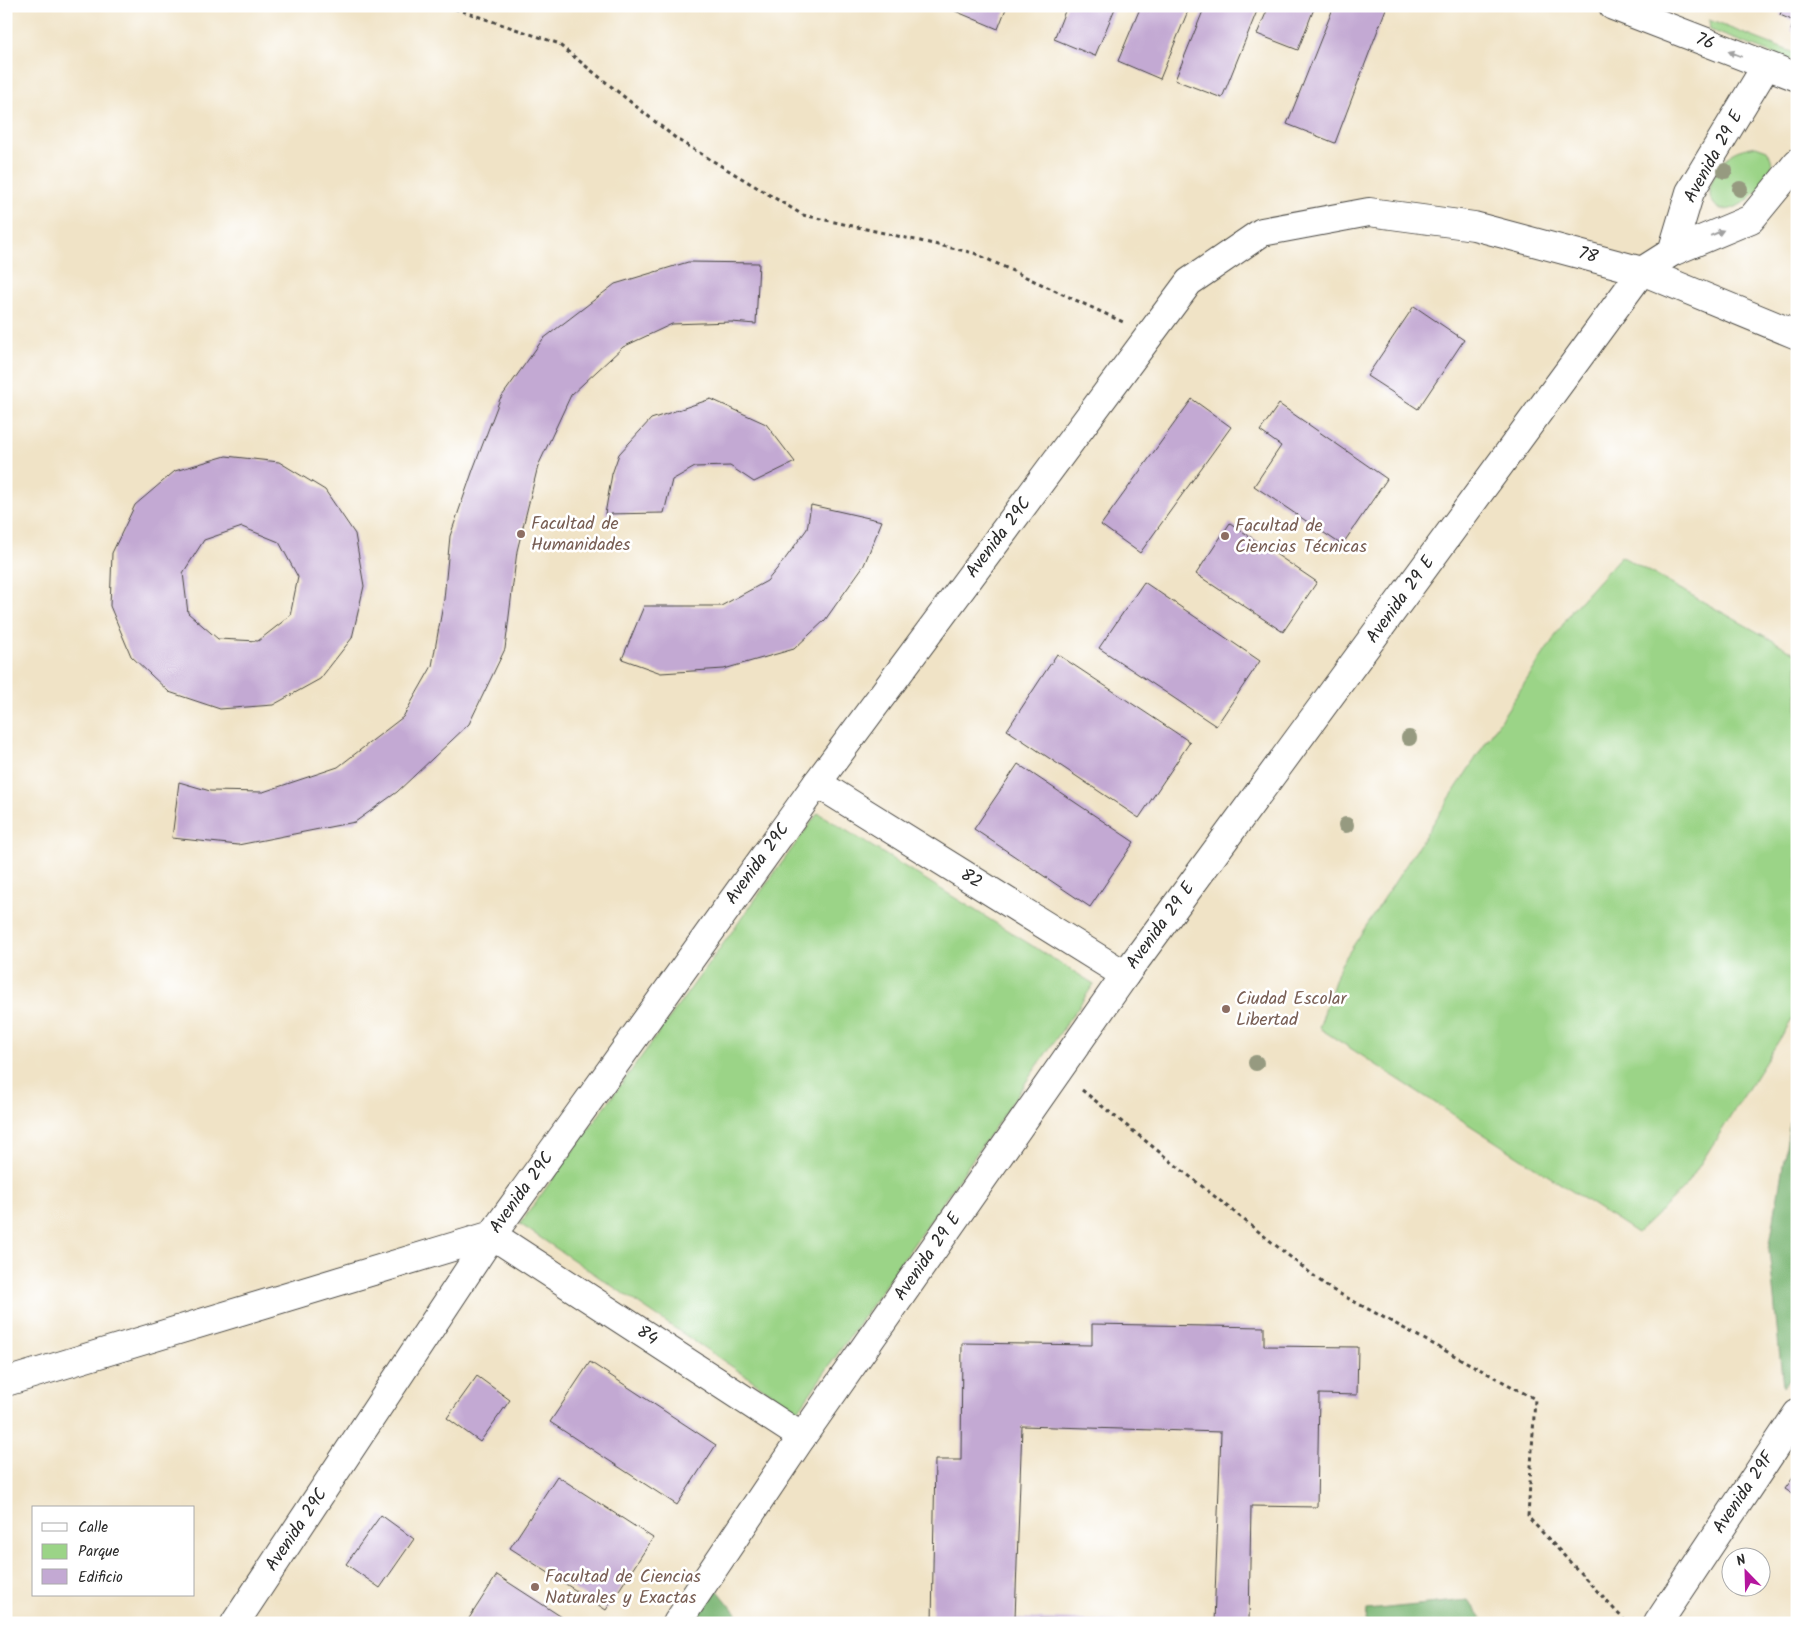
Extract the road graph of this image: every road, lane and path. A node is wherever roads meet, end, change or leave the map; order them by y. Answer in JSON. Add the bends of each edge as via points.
{"nodes":[{"id":1,"x":447,"y":6,"type":"edge"},
{"id":2,"x":1613,"y":6,"type":"edge"},
{"id":3,"x":1766,"y":66,"type":"junction"},
{"id":4,"x":1797,"y":77,"type":"edge"},
{"id":5,"x":1797,"y":163,"type":"edge"},
{"id":6,"x":1369,"y":212,"type":"joint"},
{"id":7,"x":1672,"y":252,"type":"junction"},
{"id":8,"x":1642,"y":271,"type":"junction"},
{"id":9,"x":1151,"y":334,"type":"junction"},
{"id":10,"x":1797,"y":335,"type":"edge"},
{"id":11,"x":817,"y":783,"type":"junction"},
{"id":12,"x":1126,"y":974,"type":"junction"},
{"id":13,"x":1058,"y":1070,"type":"junction"},
{"id":14,"x":492,"y":1235,"type":"junction"},
{"id":15,"x":6,"y":1382,"type":"edge"},
{"id":16,"x":1797,"y":1414,"type":"edge"},
{"id":17,"x":802,"y":1436,"type":"junction"},
{"id":18,"x":235,"y":1623,"type":"edge"},
{"id":19,"x":677,"y":1623,"type":"edge"},
{"id":20,"x":1627,"y":1623,"type":"edge"},
{"id":21,"x":1658,"y":1623,"type":"edge"}],
"edges":[{"from":1,"to":9,"type":"path","via":[[557,44],[678,140],[803,215],[974,254]]},
{"from":3,"to":2,"type":"street","name":"76","one_way":true},
{"from":3,"to":4,"type":"street","name":"76"},
{"from":3,"to":7,"type":"street","name":"Avenida 29 E","via":[[1690,192]]},
{"from":7,"to":5,"type":"street","name":"Avenida 29 E","one_way":true,"via":[[1751,219]]},
{"from":6,"to":8,"type":"street","name":"78","via":[[1474,226]]},
{"from":6,"to":9,"type":"street","name":"Avenida 29C","via":[[1262,232],[1189,282]]},
{"from":7,"to":8,"type":"street","name":"Avenida 29 E"},
{"from":8,"to":10,"type":"street","name":"78"},
{"from":8,"to":12,"type":"street","name":"Avenida 29 E"},
{"from":9,"to":11,"type":"street","name":"Avenida 29C"},
{"from":11,"to":12,"type":"street","name":"82"},
{"from":11,"to":14,"type":"street","name":"Avenida 29C"},
{"from":12,"to":13,"type":"street","name":"Avenida 29 E"},
{"from":13,"to":17,"type":"street","name":"Avenida 29 E"},
{"from":13,"to":20,"type":"path","via":[[1329,1288],[1535,1399],[1528,1517]]},
{"from":14,"to":15,"type":"street"},
{"from":14,"to":17,"type":"street","name":"84"},
{"from":14,"to":18,"type":"street","name":"Avenida 29C"},
{"from":16,"to":21,"type":"street","name":"Avenida 29F"},
{"from":17,"to":19,"type":"street","name":"Avenida 29 E"}]}
